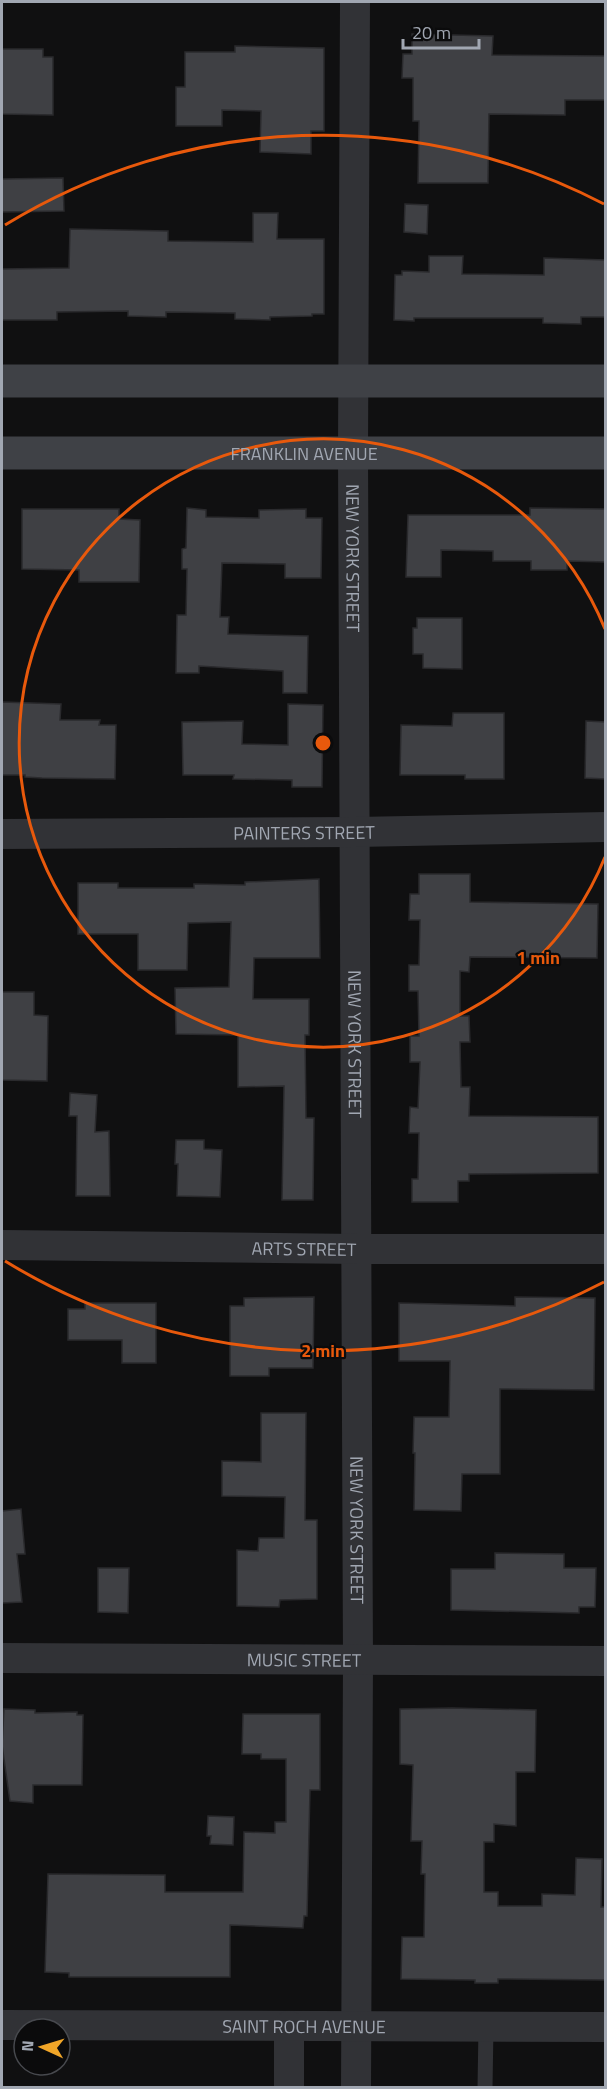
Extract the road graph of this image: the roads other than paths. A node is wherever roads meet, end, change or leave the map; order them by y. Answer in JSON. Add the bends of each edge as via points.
{"nodes":[{"id":1,"x":355,"y":2,"type":"edge"},
{"id":2,"x":2,"y":381,"type":"edge"},
{"id":3,"x":353,"y":381,"type":"junction"},
{"id":4,"x":606,"y":381,"type":"edge"},
{"id":5,"x":2,"y":453,"type":"edge"},
{"id":6,"x":353,"y":453,"type":"junction"},
{"id":7,"x":606,"y":453,"type":"edge"},
{"id":8,"x":606,"y":828,"type":"edge"},
{"id":9,"x":356,"y":832,"type":"junction"},
{"id":10,"x":2,"y":834,"type":"edge"},
{"id":11,"x":2,"y":1245,"type":"edge"},
{"id":12,"x":357,"y":1249,"type":"junction"},
{"id":13,"x":606,"y":1249,"type":"edge"},
{"id":14,"x":2,"y":1658,"type":"edge"},
{"id":15,"x":358,"y":1661,"type":"junction"},
{"id":16,"x":606,"y":1661,"type":"edge"},
{"id":17,"x":2,"y":2025,"type":"edge"},
{"id":18,"x":289,"y":2026,"type":"junction"},
{"id":19,"x":357,"y":2027,"type":"junction"},
{"id":20,"x":486,"y":2027,"type":"junction"},
{"id":21,"x":606,"y":2027,"type":"edge"},
{"id":22,"x":289,"y":2088,"type":"edge"},
{"id":23,"x":356,"y":2088,"type":"edge"},
{"id":24,"x":485,"y":2088,"type":"edge"}],
"edges":[{"from":1,"to":3,"type":"street","name":"NEW YORK STREET"},
{"from":2,"to":3,"type":"street"},
{"from":3,"to":4,"type":"street"},
{"from":3,"to":6,"type":"street","name":"NEW YORK STREET"},
{"from":5,"to":6,"type":"street","name":"FRANKLIN AVENUE"},
{"from":6,"to":7,"type":"street","name":"FRANKLIN AVENUE"},
{"from":6,"to":9,"type":"street","name":"NEW YORK STREET"},
{"from":8,"to":9,"type":"street","name":"PAINTERS STREET"},
{"from":9,"to":10,"type":"street","name":"PAINTERS STREET"},
{"from":9,"to":12,"type":"street","name":"NEW YORK STREET"},
{"from":11,"to":12,"type":"street","name":"ARTS STREET"},
{"from":12,"to":13,"type":"street","name":"ARTS STREET"},
{"from":12,"to":15,"type":"street","name":"NEW YORK STREET"},
{"from":14,"to":15,"type":"street","name":"MUSIC STREET"},
{"from":15,"to":16,"type":"street","name":"MUSIC STREET"},
{"from":15,"to":19,"type":"street","name":"NEW YORK STREET"},
{"from":17,"to":18,"type":"street","name":"SAINT ROCH AVENUE"},
{"from":18,"to":19,"type":"street","name":"SAINT ROCH AVENUE"},
{"from":18,"to":22,"type":"street"},
{"from":19,"to":20,"type":"street","name":"SAINT ROCH AVENUE"},
{"from":19,"to":23,"type":"street","name":"NEW YORK STREET"},
{"from":20,"to":21,"type":"street","name":"SAINT ROCH AVENUE"},
{"from":20,"to":24,"type":"lane"}]}
